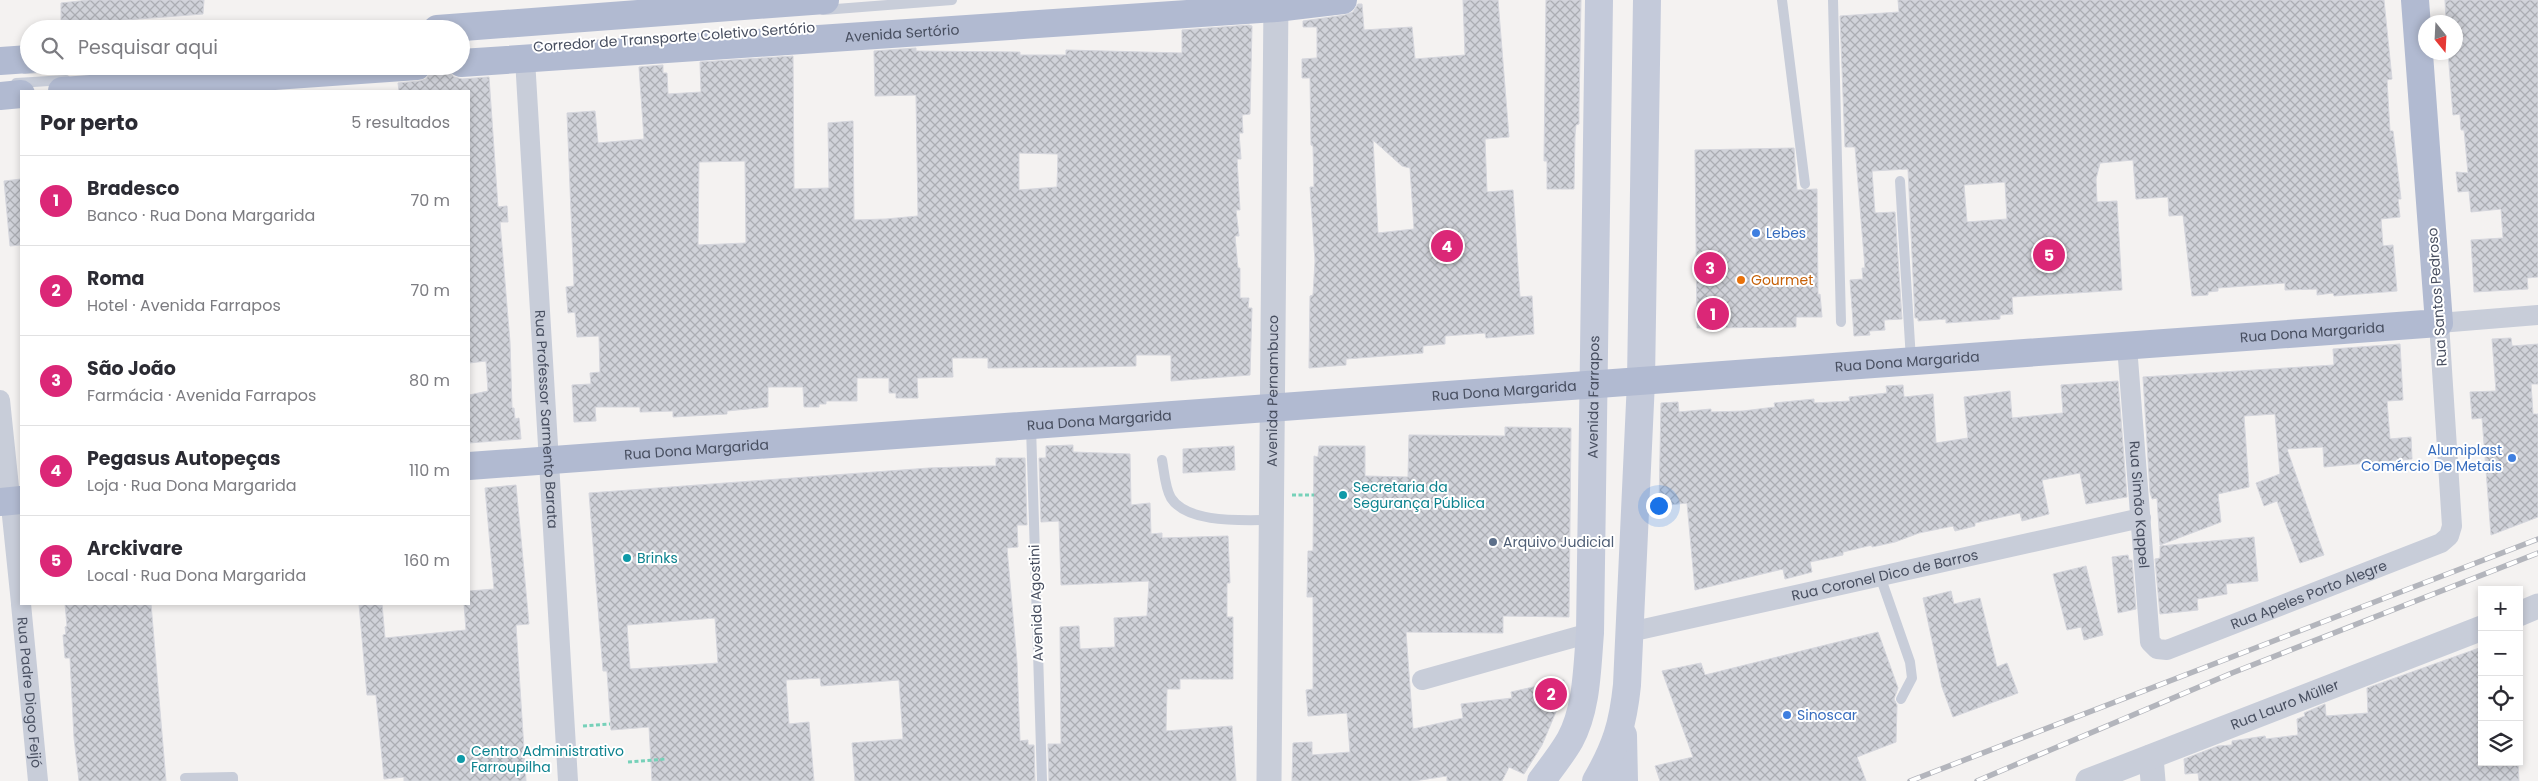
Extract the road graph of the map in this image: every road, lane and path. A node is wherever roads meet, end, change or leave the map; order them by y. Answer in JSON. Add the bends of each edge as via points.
{"nodes":[{"id":1,"x":825,"y":0,"type":"edge"},
{"id":2,"x":952,"y":0,"type":"edge"},
{"id":3,"x":1343,"y":0,"type":"edge"},
{"id":4,"x":1599,"y":0,"type":"edge"},
{"id":5,"x":1647,"y":0,"type":"edge"},
{"id":6,"x":1782,"y":0,"type":"edge"},
{"id":7,"x":1833,"y":0,"type":"edge"},
{"id":8,"x":2415,"y":0,"type":"edge"},
{"id":9,"x":2424,"y":0,"type":"edge"},
{"id":10,"x":1276,"y":4,"type":"edge"},
{"id":11,"x":1044,"y":13,"type":"dead end"},
{"id":12,"x":2423,"y":15,"type":"edge"},
{"id":13,"x":470,"y":27,"type":"edge"},
{"id":14,"x":2418,"y":35,"type":"edge"},
{"id":15,"x":470,"y":36,"type":"edge"},
{"id":16,"x":525,"y":53,"type":"junction"},
{"id":17,"x":2420,"y":60,"type":"edge"},
{"id":18,"x":470,"y":62,"type":"edge"},
{"id":19,"x":20,"y":70,"type":"edge"},
{"id":20,"x":20,"y":70,"type":"edge"},
{"id":21,"x":0,"y":71,"type":"edge"},
{"id":22,"x":289,"y":75,"type":"edge"},
{"id":23,"x":88,"y":78,"type":"dead end"},
{"id":24,"x":8,"y":84,"type":"edge"},
{"id":25,"x":76,"y":90,"type":"edge"},
{"id":26,"x":1900,"y":181,"type":"dead end"},
{"id":27,"x":1805,"y":184,"type":"dead end"},
{"id":28,"x":2538,"y":315,"type":"edge"},
{"id":29,"x":1841,"y":322,"type":"dead end"},
{"id":30,"x":2439,"y":323,"type":"junction"},
{"id":31,"x":2127,"y":346,"type":"junction"},
{"id":32,"x":1911,"y":362,"type":"junction"},
{"id":33,"x":1640,"y":381,"type":"junction"},
{"id":34,"x":1594,"y":384,"type":"junction"},
{"id":35,"x":0,"y":400,"type":"edge"},
{"id":36,"x":1273,"y":407,"type":"junction"},
{"id":37,"x":1031,"y":425,"type":"junction"},
{"id":38,"x":549,"y":460,"type":"junction"},
{"id":39,"x":1162,"y":460,"type":"dead end"},
{"id":40,"x":470,"y":466,"type":"edge"},
{"id":41,"x":11,"y":501,"type":"edge"},
{"id":42,"x":2141,"y":518,"type":"junction"},
{"id":43,"x":1271,"y":520,"type":"junction"},
{"id":44,"x":2449,"y":536,"type":"joint"},
{"id":45,"x":1880,"y":576,"type":"junction"},
{"id":46,"x":20,"y":593,"type":"edge"},
{"id":47,"x":21,"y":605,"type":"edge"},
{"id":48,"x":2538,"y":606,"type":"edge"},
{"id":49,"x":2523,"y":612,"type":"edge"},
{"id":50,"x":2478,"y":630,"type":"edge"},
{"id":51,"x":1630,"y":632,"type":"junction"},
{"id":52,"x":1590,"y":634,"type":"junction"},
{"id":53,"x":2167,"y":650,"type":"joint"},
{"id":54,"x":1422,"y":680,"type":"dead end"},
{"id":55,"x":1901,"y":699,"type":"dead end"},
{"id":56,"x":1623,"y":722,"type":"junction"},
{"id":57,"x":610,"y":724,"type":"dead end"},
{"id":58,"x":565,"y":728,"type":"junction"},
{"id":59,"x":1570,"y":740,"type":"junction"},
{"id":60,"x":666,"y":760,"type":"dead end"},
{"id":61,"x":628,"y":762,"type":"dead end"},
{"id":62,"x":2152,"y":769,"type":"edge"},
{"id":63,"x":185,"y":778,"type":"dead end"},
{"id":64,"x":38,"y":781,"type":"edge"},
{"id":65,"x":233,"y":781,"type":"edge"},
{"id":66,"x":568,"y":781,"type":"edge"},
{"id":67,"x":1042,"y":781,"type":"edge"},
{"id":68,"x":1270,"y":781,"type":"edge"},
{"id":69,"x":1541,"y":781,"type":"edge"},
{"id":70,"x":1558,"y":781,"type":"edge"},
{"id":71,"x":1596,"y":781,"type":"edge"},
{"id":72,"x":1624,"y":781,"type":"edge"},
{"id":73,"x":2088,"y":781,"type":"edge"}],
"edges":[{"from":1,"to":13,"type":"main road"},
{"from":2,"to":15,"type":"lane","name":"Corredor de Transporte Coletivo Sertório"},
{"from":3,"to":10,"type":"main road","name":"Avenida Sertório"},
{"from":4,"to":34,"type":"main road","name":"Avenida Farrapos"},
{"from":5,"to":33,"type":"main road"},
{"from":6,"to":27,"type":"lane"},
{"from":7,"to":29,"type":"lane"},
{"from":8,"to":14,"type":"main road","name":"Rua Santos Pedroso"},
{"from":9,"to":12,"type":"main road","name":"Rua Santos Pedroso"},
{"from":10,"to":11,"type":"lane","via":[[1226,1]]},
{"from":10,"to":16,"type":"main road","name":"Avenida Sertório"},
{"from":10,"to":36,"type":"street","name":"Avenida Pernambuco"},
{"from":16,"to":18,"type":"main road","name":"Avenida Sertório"},
{"from":16,"to":38,"type":"street","name":"Rua Professor Sarmento Barata"},
{"from":17,"to":30,"type":"main road","name":"Rua Santos Pedroso"},
{"from":19,"to":24,"type":"main road"},
{"from":20,"to":21,"type":"lane"},
{"from":22,"to":25,"type":"main road"},
{"from":23,"to":24,"type":"lane"},
{"from":26,"to":32,"type":"lane"},
{"from":28,"to":30,"type":"street","name":"Rua Dona Margarida"},
{"from":30,"to":31,"type":"main road","name":"Rua Dona Margarida"},
{"from":30,"to":44,"type":"street","name":"Rua Santos Pedroso","via":[[2452,526]]},
{"from":31,"to":32,"type":"main road","name":"Rua Dona Margarida"},
{"from":31,"to":42,"type":"street","name":"Rua Simão Kappel"},
{"from":32,"to":33,"type":"main road","name":"Rua Dona Margarida"},
{"from":33,"to":34,"type":"main road","name":"Rua Dona Margarida"},
{"from":33,"to":51,"type":"main road"},
{"from":34,"to":36,"type":"main road","name":"Rua Dona Margarida"},
{"from":34,"to":52,"type":"main road","name":"Avenida Farrapos"},
{"from":35,"to":41,"type":"street","name":"Rua Padre Diogo Feijó"},
{"from":36,"to":37,"type":"main road","name":"Rua Dona Margarida"},
{"from":36,"to":43,"type":"street","name":"Avenida Pernambuco"},
{"from":37,"to":38,"type":"main road","name":"Rua Dona Margarida"},
{"from":37,"to":67,"type":"lane","name":"Avenida Agostini"},
{"from":38,"to":40,"type":"main road","name":"Rua Dona Margarida"},
{"from":38,"to":58,"type":"street","name":"Rua Professor Sarmento Barata"},
{"from":39,"to":43,"type":"lane","via":[[1171,498],[1186,509],[1207,519]]},
{"from":41,"to":46,"type":"street","name":"Rua Padre Diogo Feijó"},
{"from":42,"to":45,"type":"street","name":"Rua Coronel Dico de Barros"},
{"from":42,"to":53,"type":"street","name":"Rua Simão Kappel","via":[[2150,642],[2157,649]]},
{"from":43,"to":68,"type":"street","name":"Avenida Pernambuco"},
{"from":44,"to":53,"type":"street","name":"Rua Apeles Porto Alegre","via":[[2441,543]]},
{"from":45,"to":51,"type":"street","name":"Rua Coronel Dico de Barros"},
{"from":45,"to":55,"type":"lane","via":[[1910,662],[1912,678]]},
{"from":47,"to":64,"type":"street","name":"Rua Padre Diogo Feijó"},
{"from":48,"to":49,"type":"street"},
{"from":50,"to":62,"type":"street","name":"Rua Lauro Müller"},
{"from":51,"to":56,"type":"main road"},
{"from":52,"to":54,"type":"street"},
{"from":52,"to":59,"type":"main road","name":"Avenida Farrapos","via":[[1586,680],[1577,724]]},
{"from":56,"to":71,"type":"main road","via":[[1609,760]]},
{"from":56,"to":72,"type":"main road"},
{"from":57,"to":58,"type":"path"},
{"from":58,"to":66,"type":"street","name":"Rua Professor Sarmento Barata"},
{"from":59,"to":69,"type":"main road","name":"Avenida Farrapos"},
{"from":59,"to":70,"type":"main road","via":[[1566,766]]},
{"from":60,"to":61,"type":"path"},
{"from":62,"to":73,"type":"street","name":"Rua Lauro Müller"},
{"from":63,"to":65,"type":"lane","via":[[233,777]]}]}
